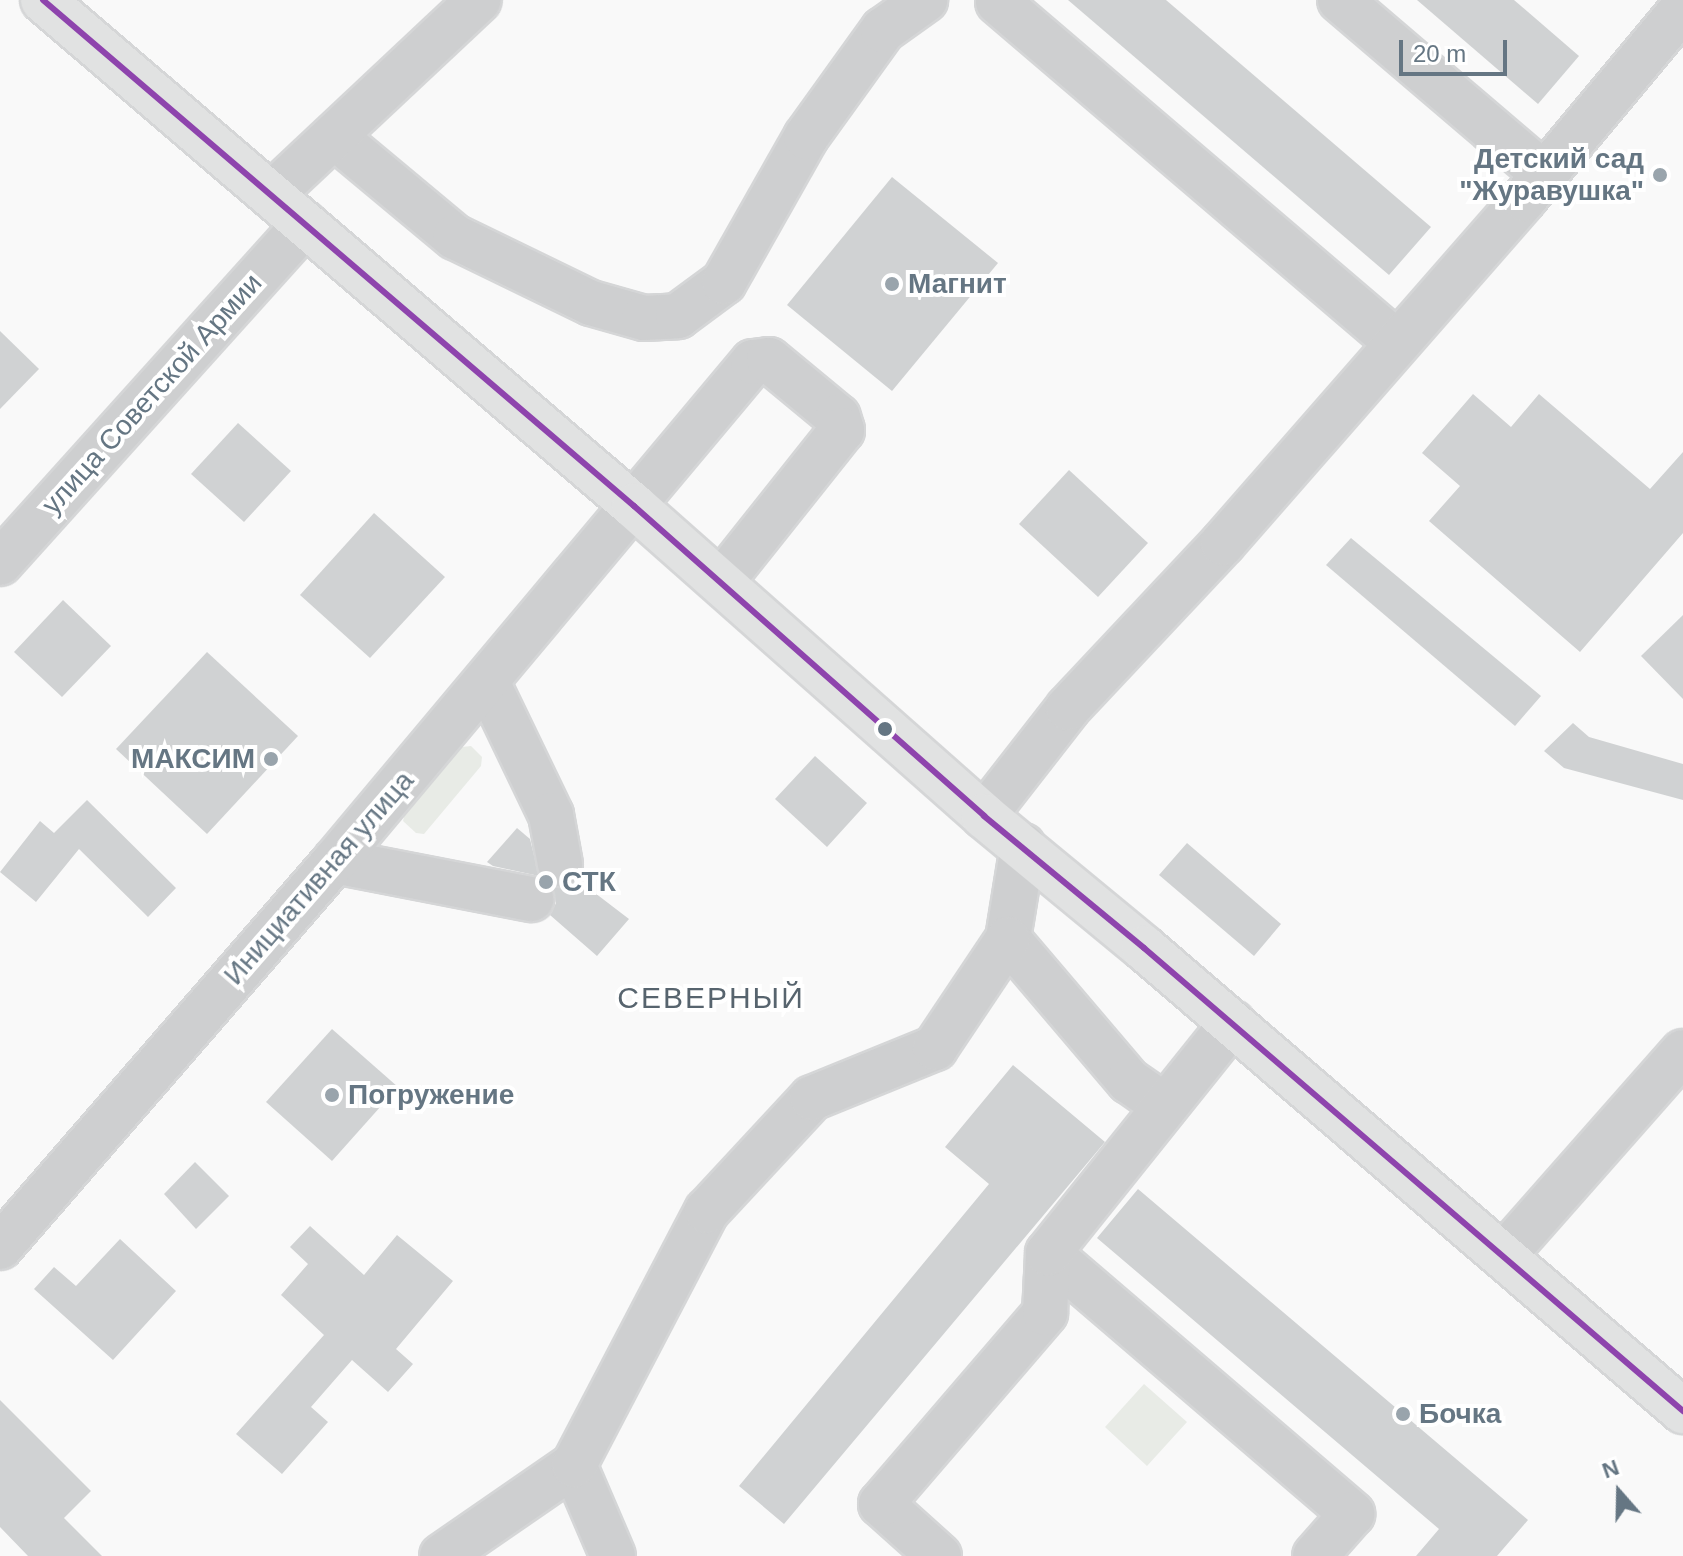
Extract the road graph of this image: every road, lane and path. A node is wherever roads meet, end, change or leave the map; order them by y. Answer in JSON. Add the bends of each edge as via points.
{"nodes":[{"id":1,"x":43,"y":0,"type":"edge"},
{"id":2,"x":479,"y":0,"type":"edge"},
{"id":3,"x":925,"y":0,"type":"edge"},
{"id":4,"x":1340,"y":0,"type":"edge"},
{"id":5,"x":998,"y":2,"type":"dead end"},
{"id":6,"x":1683,"y":8,"type":"edge"},
{"id":7,"x":336,"y":138,"type":"junction"},
{"id":8,"x":1544,"y":174,"type":"junction"},
{"id":9,"x":271,"y":195,"type":"junction"},
{"id":10,"x":305,"y":224,"type":"junction"},
{"id":11,"x":1396,"y":342,"type":"junction"},
{"id":12,"x":634,"y":506,"type":"junction"},
{"id":13,"x":0,"y":563,"type":"edge"},
{"id":14,"x":721,"y":582,"type":"junction"},
{"id":15,"x":487,"y":682,"type":"junction"},
{"id":16,"x":984,"y":816,"type":"junction"},
{"id":17,"x":1023,"y":846,"type":"junction"},
{"id":18,"x":335,"y":861,"type":"junction"},
{"id":19,"x":560,"y":864,"type":"dead end"},
{"id":20,"x":531,"y":899,"type":"dead end"},
{"id":21,"x":1008,"y":939,"type":"junction"},
{"id":22,"x":1232,"y":1023,"type":"junction"},
{"id":23,"x":1683,"y":1052,"type":"edge"},
{"id":24,"x":1165,"y":1106,"type":"junction"},
{"id":25,"x":0,"y":1247,"type":"edge"},
{"id":26,"x":1048,"y":1253,"type":"junction"},
{"id":27,"x":1503,"y":1256,"type":"junction"},
{"id":28,"x":1683,"y":1411,"type":"edge"},
{"id":29,"x":574,"y":1465,"type":"junction"},
{"id":30,"x":442,"y":1556,"type":"edge"},
{"id":31,"x":613,"y":1556,"type":"edge"},
{"id":32,"x":939,"y":1556,"type":"edge"},
{"id":33,"x":1315,"y":1556,"type":"edge"}],
"edges":[{"from":1,"to":9,"type":"main road"},
{"from":2,"to":7,"type":"street"},
{"from":3,"to":7,"type":"street","via":[[883,30],[806,137],[724,282],[678,316],[644,318],[591,303],[455,237]]},
{"from":4,"to":8,"type":"street"},
{"from":5,"to":11,"type":"street"},
{"from":6,"to":8,"type":"street"},
{"from":7,"to":9,"type":"street"},
{"from":8,"to":11,"type":"street"},
{"from":9,"to":10,"type":"main road"},
{"from":10,"to":12,"type":"main road"},
{"from":10,"to":13,"type":"street","name":"улица Советской Армии"},
{"from":11,"to":16,"type":"street","via":[[1223,543],[1068,708]]},
{"from":12,"to":14,"type":"main road"},
{"from":12,"to":14,"type":"street","name":"Инициативная улица","via":[[753,362],[777,364],[838,417],[840,434]]},
{"from":12,"to":15,"type":"street","name":"Инициативная улица"},
{"from":14,"to":16,"type":"main road"},
{"from":15,"to":18,"type":"street","name":"Инициативная улица"},
{"from":15,"to":19,"type":"street","via":[[551,815]]},
{"from":16,"to":17,"type":"main road"},
{"from":17,"to":21,"type":"street"},
{"from":17,"to":22,"type":"main road"},
{"from":18,"to":20,"type":"street"},
{"from":18,"to":25,"type":"street","name":"Инициативная улица"},
{"from":21,"to":24,"type":"street","via":[[1129,1081]]},
{"from":21,"to":29,"type":"street","via":[[935,1048],[812,1098],[707,1211]]},
{"from":22,"to":24,"type":"street"},
{"from":22,"to":27,"type":"main road"},
{"from":23,"to":27,"type":"street"},
{"from":24,"to":26,"type":"street"},
{"from":26,"to":32,"type":"street","via":[[1045,1313],[881,1504]]},
{"from":26,"to":33,"type":"street","via":[[1352,1514]]},
{"from":27,"to":28,"type":"main road"},
{"from":29,"to":30,"type":"street"},
{"from":29,"to":31,"type":"street"}]}
